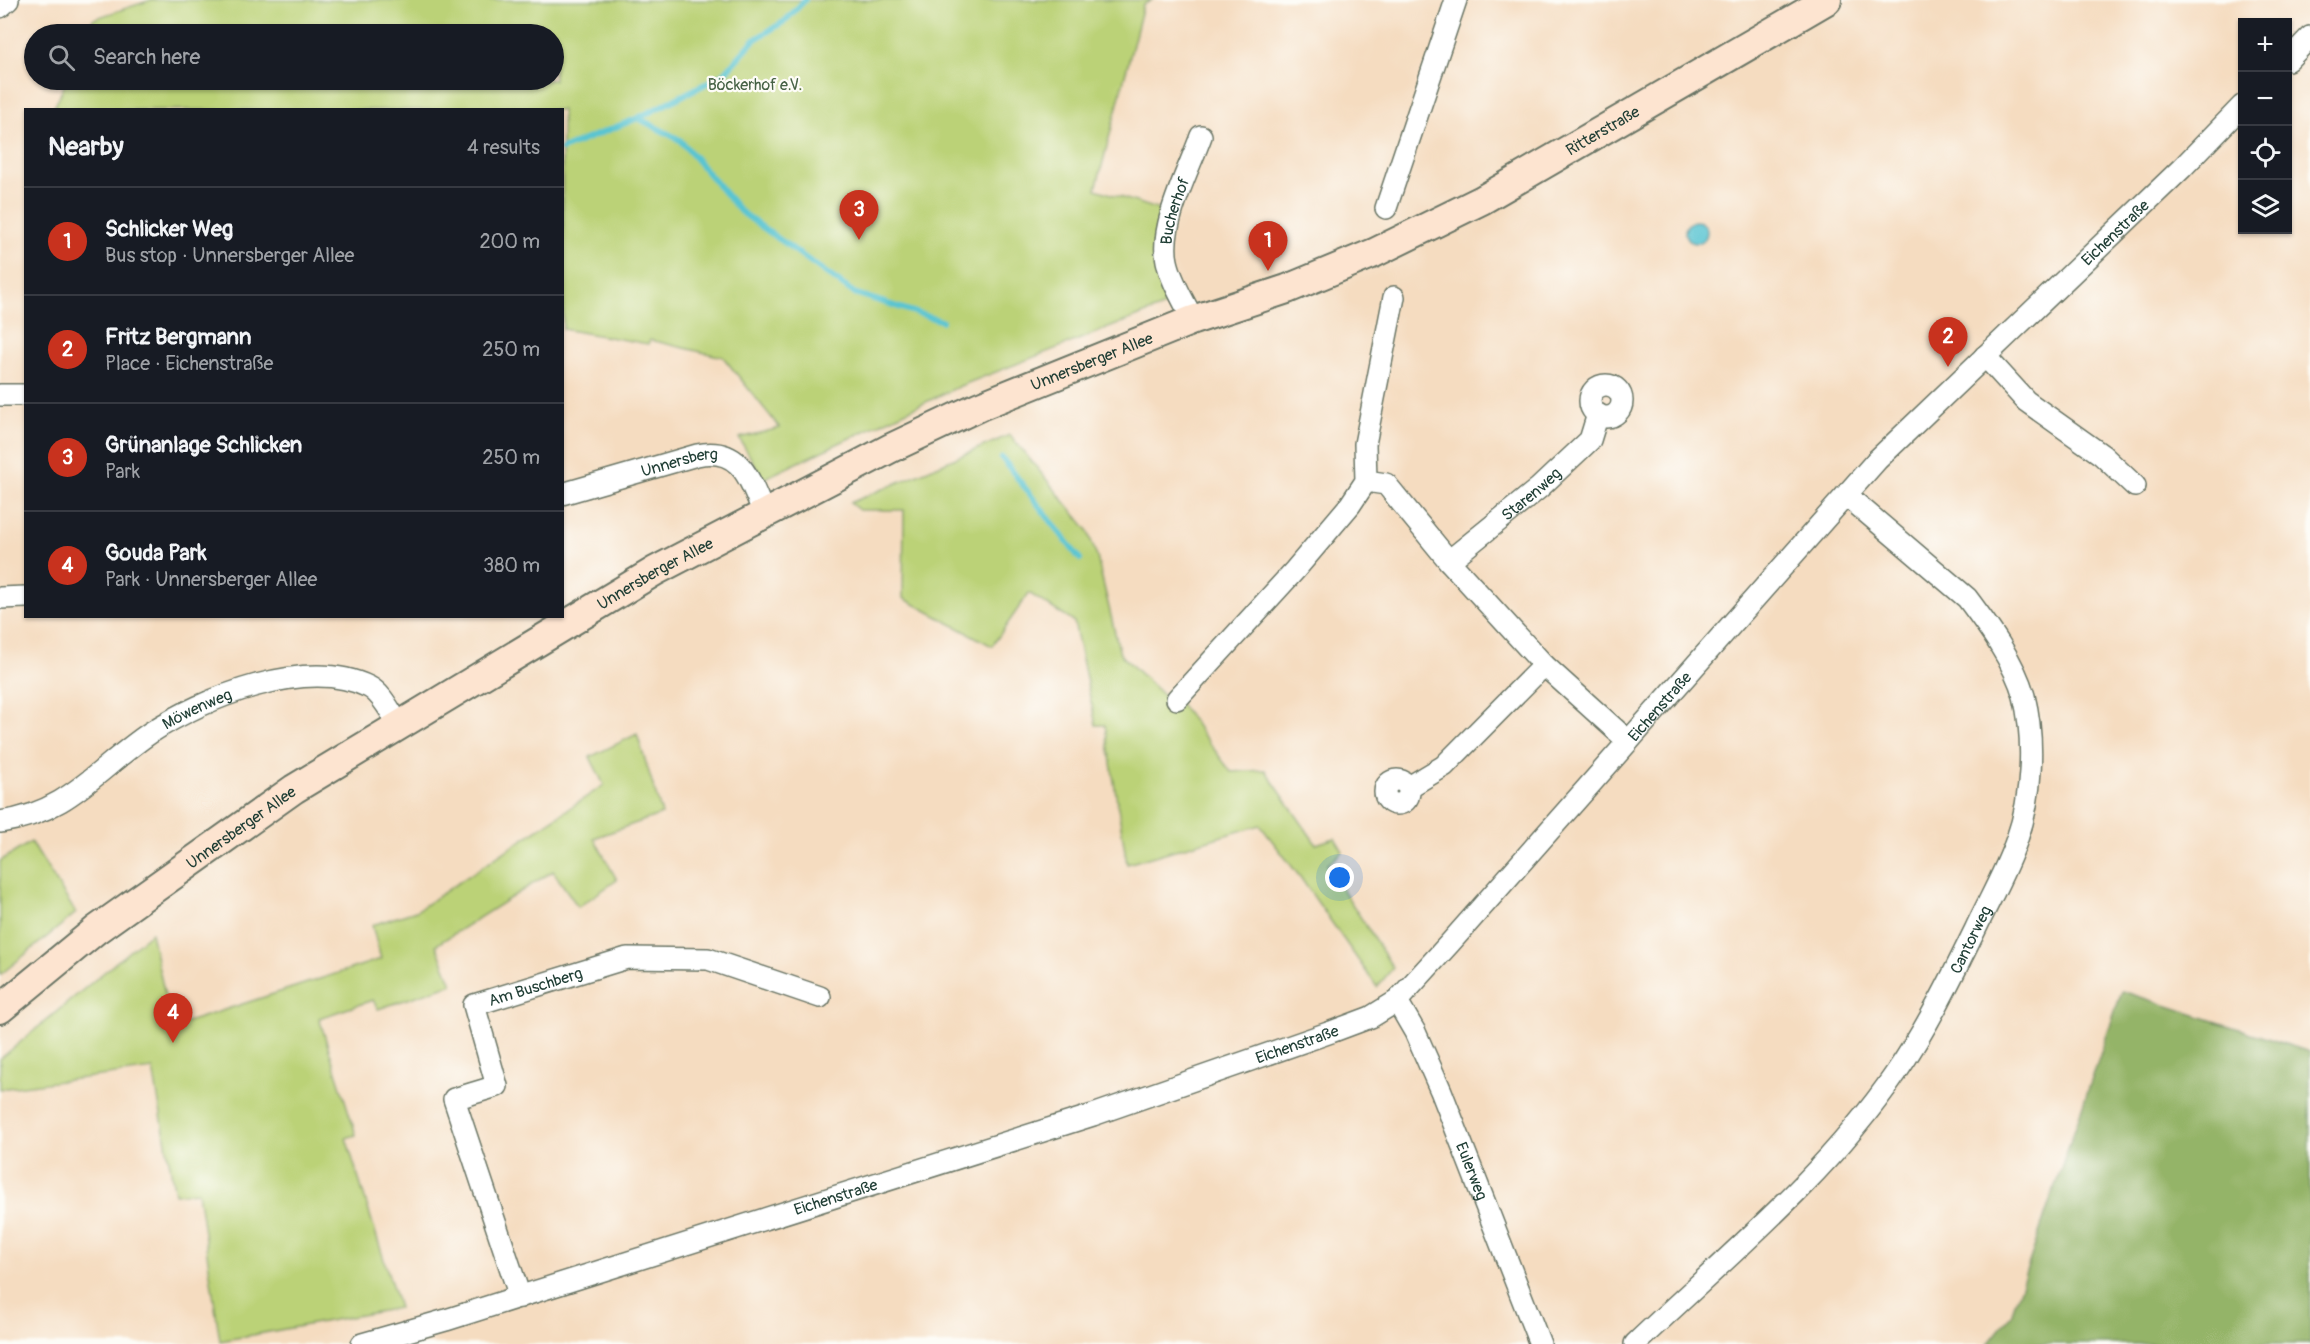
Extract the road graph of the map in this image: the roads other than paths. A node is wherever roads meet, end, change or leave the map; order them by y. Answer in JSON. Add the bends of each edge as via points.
{"nodes":[{"id":1,"x":8,"y":0,"type":"edge"},
{"id":2,"x":1456,"y":0,"type":"edge"},
{"id":3,"x":1827,"y":0,"type":"edge"},
{"id":4,"x":0,"y":7,"type":"edge"},
{"id":5,"x":2310,"y":37,"type":"edge"},
{"id":6,"x":2292,"y":56,"type":"edge"},
{"id":7,"x":2238,"y":110,"type":"edge"},
{"id":8,"x":1202,"y":136,"type":"dead end"},
{"id":9,"x":1386,"y":208,"type":"dead end"},
{"id":10,"x":1374,"y":253,"type":"joint"},
{"id":11,"x":1394,"y":297,"type":"dead end"},
{"id":12,"x":1193,"y":320,"type":"junction"},
{"id":13,"x":1985,"y":356,"type":"junction"},
{"id":14,"x":0,"y":395,"type":"edge"},
{"id":15,"x":24,"y":395,"type":"edge"},
{"id":16,"x":1598,"y":414,"type":"dead end"},
{"id":17,"x":1366,"y":481,"type":"junction"},
{"id":18,"x":2135,"y":486,"type":"dead end"},
{"id":19,"x":564,"y":494,"type":"edge"},
{"id":20,"x":1846,"y":495,"type":"junction"},
{"id":21,"x":764,"y":513,"type":"junction"},
{"id":22,"x":1449,"y":561,"type":"junction"},
{"id":23,"x":24,"y":597,"type":"edge"},
{"id":24,"x":0,"y":598,"type":"edge"},
{"id":25,"x":1544,"y":665,"type":"junction"},
{"id":26,"x":1177,"y":699,"type":"dead end"},
{"id":27,"x":400,"y":726,"type":"junction"},
{"id":28,"x":1628,"y":741,"type":"junction"},
{"id":29,"x":1408,"y":787,"type":"dead end"},
{"id":30,"x":0,"y":822,"type":"edge"},
{"id":31,"x":820,"y":997,"type":"dead end"},
{"id":32,"x":1397,"y":1001,"type":"junction"},
{"id":33,"x":0,"y":1009,"type":"edge"},
{"id":34,"x":520,"y":1297,"type":"junction"},
{"id":35,"x":362,"y":1344,"type":"edge"},
{"id":36,"x":1540,"y":1344,"type":"edge"},
{"id":37,"x":1635,"y":1344,"type":"edge"}],
"edges":[{"from":1,"to":4,"type":"street"},
{"from":2,"to":9,"type":"street"},
{"from":3,"to":10,"type":"main road","name":"Ritterstraße","via":[[1482,200]]},
{"from":5,"to":6,"type":"street"},
{"from":7,"to":13,"type":"street","name":"Eichenstraße"},
{"from":8,"to":12,"type":"street","name":"Bucherhof","via":[[1165,244],[1169,269]]},
{"from":10,"to":12,"type":"main road","name":"Unnersberger Allee","via":[[1287,289]]},
{"from":11,"to":17,"type":"street","via":[[1365,444]]},
{"from":12,"to":21,"type":"main road","name":"Unnersberger Allee","via":[[980,406]]},
{"from":13,"to":18,"type":"street","via":[[2026,401],[2102,455]]},
{"from":13,"to":20,"type":"street","name":"Eichenstraße"},
{"from":14,"to":15,"type":"street"},
{"from":16,"to":22,"type":"street","name":"Starenweg","via":[[1590,440],[1539,488]]},
{"from":17,"to":22,"type":"street","via":[[1386,484]]},
{"from":17,"to":26,"type":"street","via":[[1295,570]]},
{"from":19,"to":21,"type":"street","name":"Unnersberg","via":[[718,452],[735,460]]},
{"from":20,"to":28,"type":"street","name":"Eichenstraße"},
{"from":20,"to":37,"type":"street","name":"Cantorweg","via":[[1967,598],[1995,639],[2024,695],[2029,755],[2026,808],[2010,858],[1942,997],[1890,1082],[1802,1188]]},
{"from":21,"to":27,"type":"main road","name":"Unnersberger Allee","via":[[655,571]]},
{"from":22,"to":25,"type":"street"},
{"from":23,"to":24,"type":"street"},
{"from":25,"to":28,"type":"street"},
{"from":25,"to":29,"type":"street","via":[[1444,766]]},
{"from":27,"to":30,"type":"street","name":"Möwenweg","via":[[376,693],[357,683],[300,678],[254,685],[216,699],[153,732],[61,803]]},
{"from":27,"to":33,"type":"main road","name":"Unnersberger Allee","via":[[280,799],[96,930]]},
{"from":28,"to":32,"type":"street","name":"Eichenstraße"},
{"from":31,"to":34,"type":"street","name":"Am Buschberg","via":[[708,959],[627,958],[474,1005],[497,1086],[454,1099]]},
{"from":32,"to":34,"type":"street","name":"Eichenstraße","via":[[1371,1017],[1093,1115]]},
{"from":32,"to":36,"type":"street","name":"Eulerweg","via":[[1444,1100]]},
{"from":34,"to":35,"type":"street","name":"Eichenstraße"}]}
